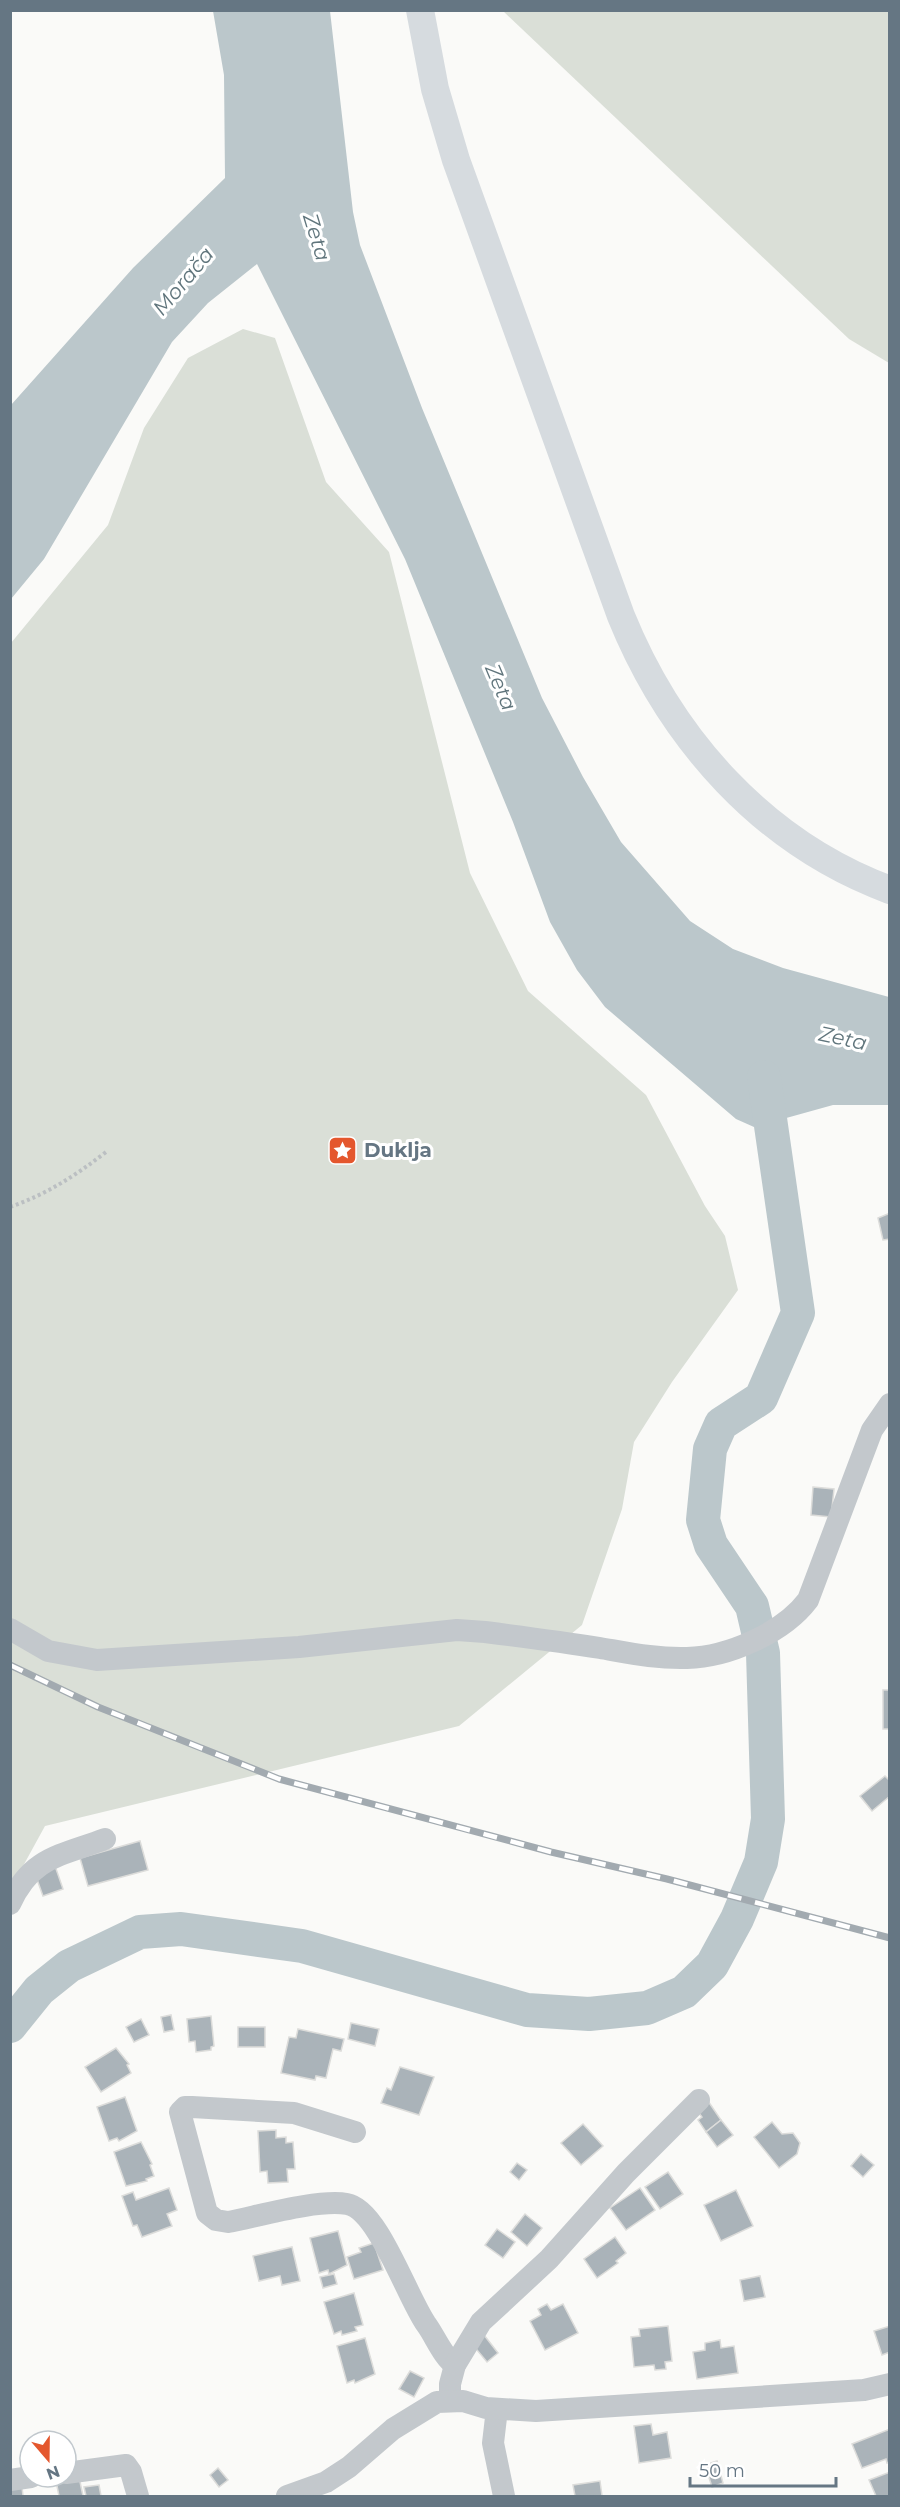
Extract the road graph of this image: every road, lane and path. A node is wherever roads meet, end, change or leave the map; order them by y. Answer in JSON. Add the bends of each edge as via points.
{"nodes":[{"id":1,"x":420,"y":10,"type":"edge"},
{"id":2,"x":890,"y":890,"type":"edge"},
{"id":3,"x":106,"y":1152,"type":"dead end"},
{"id":4,"x":10,"y":1207,"type":"edge"},
{"id":5,"x":890,"y":1404,"type":"edge"},
{"id":6,"x":10,"y":1629,"type":"edge"},
{"id":7,"x":105,"y":1839,"type":"dead end"},
{"id":8,"x":10,"y":1904,"type":"edge"},
{"id":9,"x":699,"y":2100,"type":"dead end"},
{"id":10,"x":355,"y":2132,"type":"dead end"},
{"id":11,"x":455,"y":2365,"type":"junction"},
{"id":12,"x":890,"y":2384,"type":"edge"},
{"id":13,"x":450,"y":2400,"type":"junction"},
{"id":14,"x":497,"y":2409,"type":"junction"},
{"id":15,"x":78,"y":2471,"type":"edge"},
{"id":16,"x":138,"y":2496,"type":"edge"},
{"id":17,"x":287,"y":2496,"type":"edge"},
{"id":18,"x":504,"y":2496,"type":"edge"}],
"edges":[{"from":1,"to":2,"type":"main road","via":[[435,89],[456,160],[621,616],[650,678],[694,744],[757,812],[816,855]]},
{"from":3,"to":4,"type":"path","via":[[43,1195]]},
{"from":5,"to":6,"type":"street","via":[[872,1430],[808,1600],[780,1629],[735,1647],[689,1658],[659,1658],[457,1630],[299,1647],[97,1660],[48,1651]]},
{"from":7,"to":8,"type":"street","via":[[35,1866],[20,1883]]},
{"from":9,"to":11,"type":"street","via":[[626,2173],[549,2259],[481,2322]]},
{"from":10,"to":11,"type":"street","via":[[294,2113],[192,2107],[180,2112],[207,2213],[228,2222],[329,2203],[348,2204],[361,2210],[375,2227],[414,2307]]},
{"from":11,"to":13,"type":"street"},
{"from":12,"to":14,"type":"street","via":[[864,2390],[782,2396],[536,2411]]},
{"from":13,"to":14,"type":"street"},
{"from":13,"to":17,"type":"street","via":[[437,2402],[410,2417],[326,2482]]},
{"from":14,"to":18,"type":"street","via":[[493,2443]]},
{"from":15,"to":16,"type":"street","via":[[126,2465]]}]}
